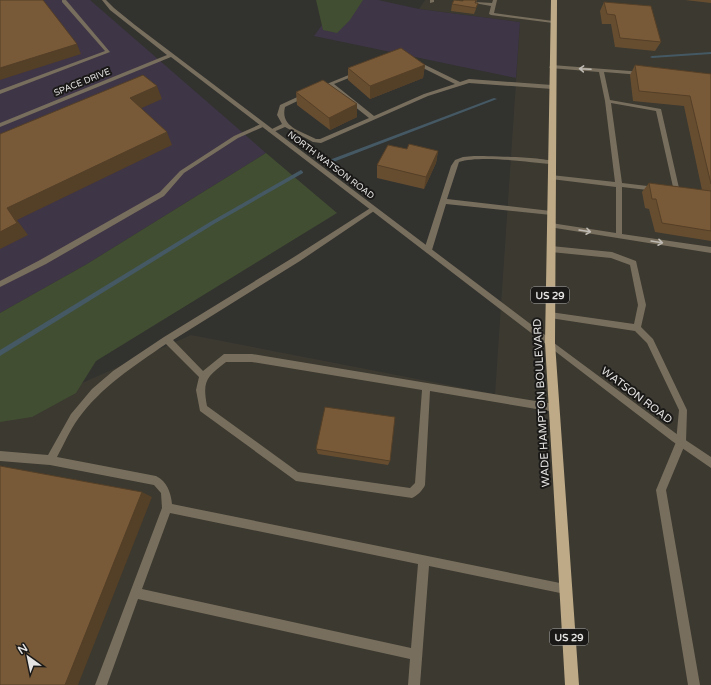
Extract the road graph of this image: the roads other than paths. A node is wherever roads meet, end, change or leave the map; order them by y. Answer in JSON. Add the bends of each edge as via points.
{"nodes":[{"id":1,"x":64,"y":0,"type":"edge"},
{"id":2,"x":104,"y":0,"type":"edge"},
{"id":3,"x":554,"y":0,"type":"edge"},
{"id":4,"x":475,"y":5,"type":"edge"},
{"id":5,"x":493,"y":5,"type":"edge"},
{"id":6,"x":553,"y":22,"type":"junction"},
{"id":7,"x":171,"y":55,"type":"junction"},
{"id":8,"x":409,"y":60,"type":"edge"},
{"id":9,"x":552,"y":67,"type":"junction"},
{"id":10,"x":601,"y":70,"type":"junction"},
{"id":11,"x":364,"y":71,"type":"edge"},
{"id":12,"x":649,"y":74,"type":"edge"},
{"id":13,"x":330,"y":84,"type":"junction"},
{"id":14,"x":460,"y":84,"type":"junction"},
{"id":15,"x":552,"y":88,"type":"junction"},
{"id":16,"x":0,"y":92,"type":"edge"},
{"id":17,"x":608,"y":101,"type":"junction"},
{"id":18,"x":373,"y":118,"type":"junction"},
{"id":19,"x":263,"y":125,"type":"junction"},
{"id":20,"x":0,"y":126,"type":"edge"},
{"id":21,"x":285,"y":126,"type":"junction"},
{"id":22,"x":271,"y":131,"type":"junction"},
{"id":23,"x":551,"y":162,"type":"junction"},
{"id":24,"x":551,"y":177,"type":"junction"},
{"id":25,"x":619,"y":185,"type":"junction"},
{"id":26,"x":443,"y":201,"type":"junction"},
{"id":27,"x":374,"y":209,"type":"junction"},
{"id":28,"x":551,"y":212,"type":"junction"},
{"id":29,"x":551,"y":225,"type":"junction"},
{"id":30,"x":619,"y":236,"type":"junction"},
{"id":31,"x":550,"y":249,"type":"junction"},
{"id":32,"x":428,"y":250,"type":"junction"},
{"id":33,"x":711,"y":250,"type":"edge"},
{"id":34,"x":0,"y":284,"type":"edge"},
{"id":35,"x":550,"y":315,"type":"junction"},
{"id":36,"x":637,"y":328,"type":"junction"},
{"id":37,"x":167,"y":338,"type":"junction"},
{"id":38,"x":550,"y":342,"type":"junction"},
{"id":39,"x":203,"y":376,"type":"junction"},
{"id":40,"x":426,"y":387,"type":"junction"},
{"id":41,"x":554,"y":408,"type":"junction"},
{"id":42,"x":681,"y":442,"type":"junction"},
{"id":43,"x":0,"y":456,"type":"edge"},
{"id":44,"x":50,"y":460,"type":"junction"},
{"id":45,"x":711,"y":463,"type":"edge"},
{"id":46,"x":167,"y":508,"type":"junction"},
{"id":47,"x":424,"y":560,"type":"junction"},
{"id":48,"x":566,"y":589,"type":"junction"},
{"id":49,"x":135,"y":593,"type":"junction"},
{"id":50,"x":417,"y":654,"type":"junction"},
{"id":51,"x":100,"y":685,"type":"edge"},
{"id":52,"x":414,"y":685,"type":"edge"},
{"id":53,"x":572,"y":685,"type":"edge"},
{"id":54,"x":694,"y":685,"type":"edge"}],
"edges":[{"from":1,"to":16,"type":"street","via":[[108,52]]},
{"from":2,"to":7,"type":"street","name":"NORTH WATSON ROAD"},
{"from":3,"to":6,"type":"main road","name":"WADE HAMPTON BOULEVARD","number":"US 29"},
{"from":4,"to":5,"type":"street"},
{"from":5,"to":6,"type":"street","via":[[491,14]]},
{"from":6,"to":9,"type":"main road","name":"WADE HAMPTON BOULEVARD","number":"US 29"},
{"from":7,"to":19,"type":"street","name":"NORTH WATSON ROAD"},
{"from":7,"to":20,"type":"street","name":"SPACE DRIVE"},
{"from":8,"to":14,"type":"street"},
{"from":10,"to":9,"type":"street","one_way":true},
{"from":9,"to":15,"type":"main road","name":"WADE HAMPTON BOULEVARD","number":"US 29"},
{"from":10,"to":12,"type":"street"},
{"from":10,"to":17,"type":"street"},
{"from":11,"to":13,"type":"street"},
{"from":13,"to":18,"type":"street"},
{"from":13,"to":21,"type":"street","via":[[282,106],[280,115]]},
{"from":14,"to":15,"type":"street","via":[[469,81]]},
{"from":14,"to":18,"type":"street"},
{"from":15,"to":23,"type":"main road","name":"WADE HAMPTON BOULEVARD","number":"US 29"},
{"from":17,"to":25,"type":"street"},
{"from":17,"to":25,"type":"street","via":[[660,110],[676,188],[672,190]]},
{"from":18,"to":21,"type":"street","via":[[321,141],[315,141]]},
{"from":19,"to":22,"type":"street","name":"NORTH WATSON ROAD"},
{"from":19,"to":34,"type":"street","via":[[236,138],[182,172],[162,194]]},
{"from":21,"to":22,"type":"street"},
{"from":22,"to":27,"type":"street","name":"NORTH WATSON ROAD"},
{"from":23,"to":24,"type":"main road","name":"WADE HAMPTON BOULEVARD","number":"US 29"},
{"from":23,"to":26,"type":"street","via":[[462,159],[454,166]]},
{"from":24,"to":25,"type":"street"},
{"from":24,"to":28,"type":"main road","name":"WADE HAMPTON BOULEVARD","number":"US 29"},
{"from":25,"to":30,"type":"street"},
{"from":26,"to":28,"type":"street"},
{"from":26,"to":32,"type":"street"},
{"from":27,"to":32,"type":"street","name":"NORTH WATSON ROAD"},
{"from":27,"to":37,"type":"street","via":[[298,259]]},
{"from":28,"to":29,"type":"main road","name":"WADE HAMPTON BOULEVARD","number":"US 29"},
{"from":29,"to":30,"type":"street","one_way":true},
{"from":29,"to":31,"type":"main road","name":"WADE HAMPTON BOULEVARD","number":"US 29"},
{"from":30,"to":33,"type":"street","one_way":true},
{"from":31,"to":35,"type":"main road","name":"WADE HAMPTON BOULEVARD","number":"US 29"},
{"from":31,"to":36,"type":"street","via":[[612,255],[632,263],[642,305]]},
{"from":32,"to":38,"type":"street","name":"NORTH WATSON ROAD"},
{"from":35,"to":36,"type":"street"},
{"from":35,"to":38,"type":"main road","name":"WADE HAMPTON BOULEVARD","number":"US 29"},
{"from":36,"to":42,"type":"street","via":[[650,341],[683,410]]},
{"from":37,"to":39,"type":"street"},
{"from":37,"to":44,"type":"street","via":[[95,392],[74,417]]},
{"from":38,"to":41,"type":"main road","name":"WADE HAMPTON BOULEVARD","number":"US 29"},
{"from":38,"to":42,"type":"street","name":"WATSON ROAD"},
{"from":39,"to":40,"type":"street","via":[[224,358],[252,358]]},
{"from":39,"to":40,"type":"street","via":[[200,392],[203,408],[296,476],[412,493],[420,484]]},
{"from":40,"to":41,"type":"street"},
{"from":41,"to":48,"type":"main road","name":"WADE HAMPTON BOULEVARD","number":"US 29"},
{"from":42,"to":45,"type":"street","name":"WATSON ROAD"},
{"from":42,"to":54,"type":"street","via":[[660,490]]},
{"from":43,"to":44,"type":"street"},
{"from":44,"to":46,"type":"street","via":[[156,481],[164,487]]},
{"from":46,"to":47,"type":"street"},
{"from":46,"to":49,"type":"street"},
{"from":47,"to":48,"type":"street"},
{"from":47,"to":50,"type":"street"},
{"from":48,"to":53,"type":"main road","name":"WADE HAMPTON BOULEVARD","number":"US 29"},
{"from":49,"to":50,"type":"street"},
{"from":49,"to":51,"type":"street"},
{"from":50,"to":52,"type":"street"}]}
